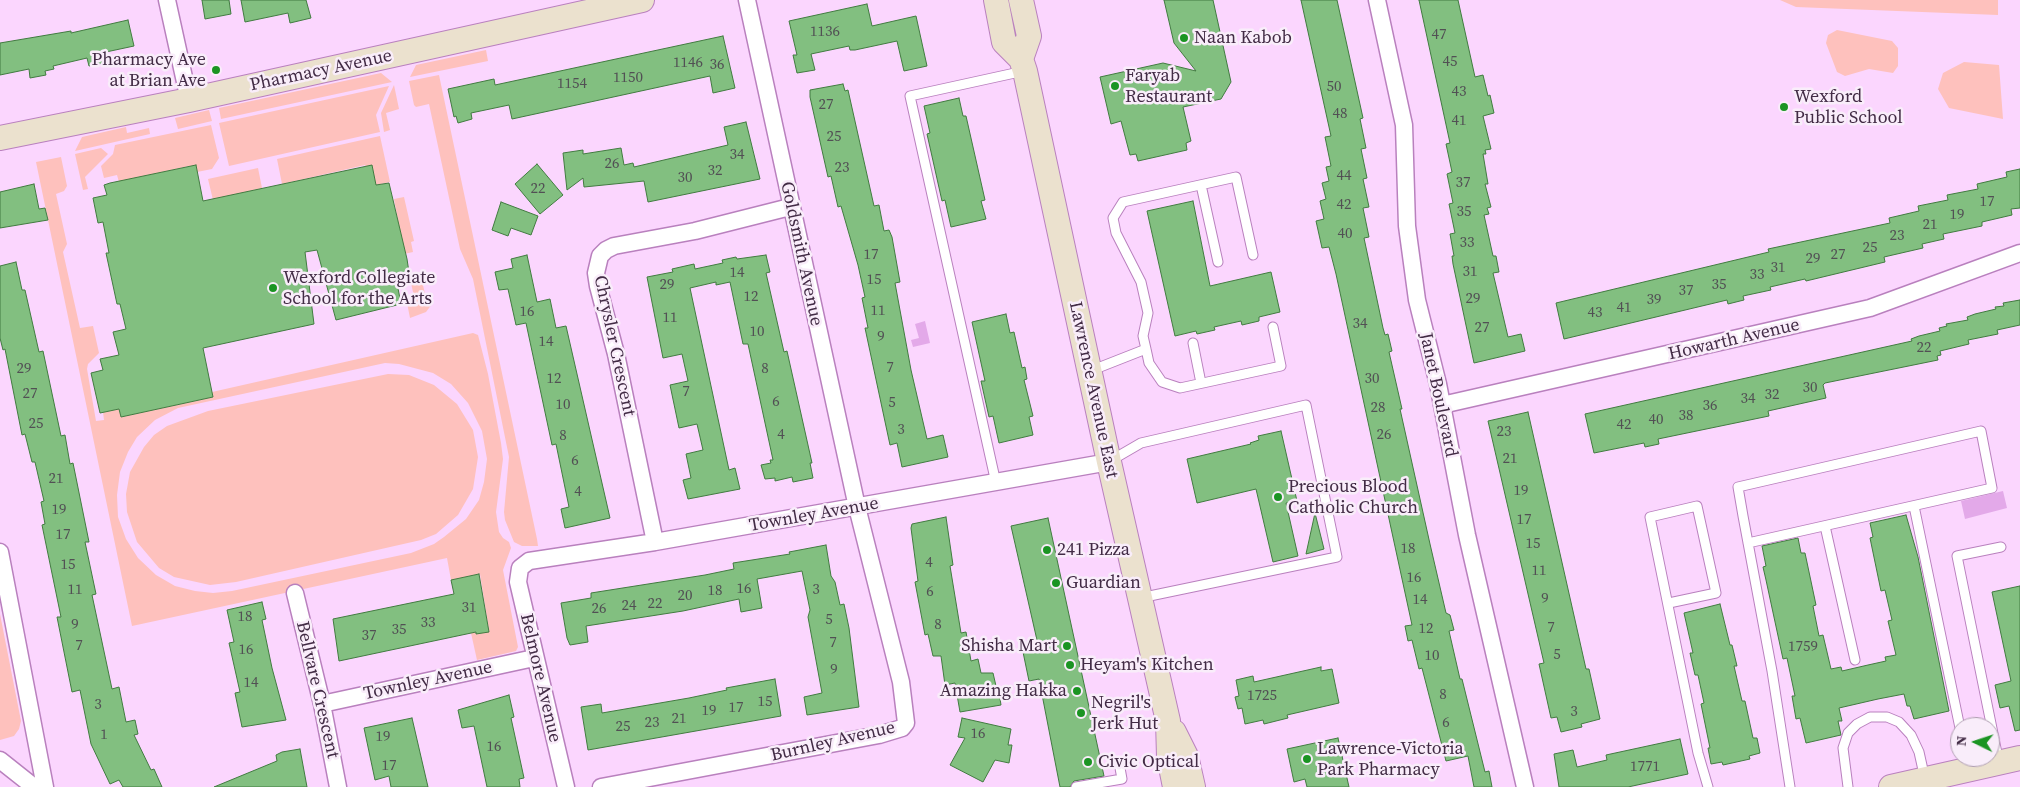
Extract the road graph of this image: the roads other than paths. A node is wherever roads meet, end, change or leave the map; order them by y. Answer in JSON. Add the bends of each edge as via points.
{"nodes":[{"id":1,"x":167,"y":0,"type":"edge"},
{"id":2,"x":642,"y":0,"type":"edge"},
{"id":3,"x":747,"y":0,"type":"edge"},
{"id":4,"x":996,"y":0,"type":"edge"},
{"id":5,"x":1021,"y":0,"type":"edge"},
{"id":6,"x":1376,"y":0,"type":"edge"},
{"id":7,"x":1023,"y":65,"type":"junction"},
{"id":8,"x":189,"y":100,"type":"junction"},
{"id":9,"x":0,"y":138,"type":"edge"},
{"id":10,"x":1201,"y":185,"type":"junction"},
{"id":11,"x":790,"y":207,"type":"junction"},
{"id":12,"x":2020,"y":253,"type":"edge"},
{"id":13,"x":1253,"y":256,"type":"dead end"},
{"id":14,"x":1218,"y":262,"type":"dead end"},
{"id":15,"x":1273,"y":327,"type":"dead end"},
{"id":16,"x":1193,"y":343,"type":"dead end"},
{"id":17,"x":1146,"y":349,"type":"junction"},
{"id":18,"x":1089,"y":372,"type":"junction"},
{"id":19,"x":1201,"y":383,"type":"junction"},
{"id":20,"x":1442,"y":405,"type":"junction"},
{"id":21,"x":1109,"y":462,"type":"junction"},
{"id":22,"x":996,"y":483,"type":"junction"},
{"id":23,"x":1914,"y":506,"type":"junction"},
{"id":24,"x":857,"y":507,"type":"junction"},
{"id":25,"x":1825,"y":526,"type":"junction"},
{"id":26,"x":655,"y":542,"type":"junction"},
{"id":27,"x":1748,"y":543,"type":"junction"},
{"id":28,"x":2001,"y":546,"type":"dead end"},
{"id":29,"x":0,"y":552,"type":"edge"},
{"id":30,"x":520,"y":568,"type":"joint"},
{"id":31,"x":295,"y":593,"type":"dead end"},
{"id":32,"x":1140,"y":598,"type":"junction"},
{"id":33,"x":1669,"y":603,"type":"junction"},
{"id":34,"x":534,"y":658,"type":"junction"},
{"id":35,"x":1856,"y":660,"type":"dead end"},
{"id":36,"x":322,"y":704,"type":"junction"},
{"id":37,"x":1958,"y":717,"type":"edge"},
{"id":38,"x":1168,"y":721,"type":"junction"},
{"id":39,"x":0,"y":760,"type":"edge"},
{"id":40,"x":2010,"y":761,"type":"edge"},
{"id":41,"x":1959,"y":767,"type":"edge"},
{"id":42,"x":1120,"y":768,"type":"dead end"},
{"id":43,"x":1926,"y":779,"type":"junction"},
{"id":44,"x":34,"y":787,"type":"edge"},
{"id":45,"x":45,"y":787,"type":"edge"},
{"id":46,"x":338,"y":787,"type":"edge"},
{"id":47,"x":566,"y":787,"type":"edge"},
{"id":48,"x":601,"y":787,"type":"edge"},
{"id":49,"x":1076,"y":787,"type":"edge"},
{"id":50,"x":1174,"y":787,"type":"edge"},
{"id":51,"x":1193,"y":787,"type":"edge"},
{"id":52,"x":1525,"y":787,"type":"edge"},
{"id":53,"x":1708,"y":787,"type":"edge"},
{"id":54,"x":1790,"y":787,"type":"edge"},
{"id":55,"x":1848,"y":787,"type":"edge"},
{"id":56,"x":1891,"y":787,"type":"edge"}],
"edges":[{"from":1,"to":8,"type":"street"},
{"from":2,"to":8,"type":"main road","name":"Pharmacy Avenue"},
{"from":3,"to":11,"type":"street","name":"Goldsmith Avenue"},
{"from":4,"to":7,"type":"main road","via":[[1004,42]]},
{"from":5,"to":7,"type":"main road","via":[[1029,36]]},
{"from":6,"to":20,"type":"street","name":"Janet Boulevard","via":[[1404,125],[1407,226],[1417,300]]},
{"from":7,"to":18,"type":"main road","name":"Lawrence Avenue East"},
{"from":7,"to":22,"type":"lane","via":[[910,96]]},
{"from":8,"to":9,"type":"main road","name":"Pharmacy Avenue"},
{"from":10,"to":13,"type":"lane","via":[[1236,176]]},
{"from":10,"to":14,"type":"lane"},
{"from":10,"to":17,"type":"lane","via":[[1124,202],[1113,218],[1116,233],[1141,282],[1148,313],[1143,336]]},
{"from":11,"to":24,"type":"street","name":"Goldsmith Avenue"},
{"from":11,"to":26,"type":"street","name":"Chrysler Crescent","via":[[695,231],[614,246],[600,256],[596,274],[598,286],[616,354]]},
{"from":12,"to":20,"type":"street","name":"Howarth Avenue","via":[[1870,308]]},
{"from":15,"to":19,"type":"lane","via":[[1282,366]]},
{"from":16,"to":19,"type":"lane"},
{"from":17,"to":18,"type":"lane"},
{"from":17,"to":19,"type":"lane","via":[[1149,363],[1162,382],[1180,388]]},
{"from":18,"to":21,"type":"main road","name":"Lawrence Avenue East"},
{"from":20,"to":52,"type":"street","name":"Janet Boulevard","via":[[1469,545]]},
{"from":21,"to":22,"type":"street","name":"Townley Avenue"},
{"from":21,"to":32,"type":"main road","name":"Lawrence Avenue East"},
{"from":21,"to":32,"type":"lane","via":[[1141,443],[1306,405],[1337,557]]},
{"from":22,"to":24,"type":"street","name":"Townley Avenue"},
{"from":23,"to":25,"type":"lane"},
{"from":23,"to":27,"type":"lane","via":[[1992,488],[1981,431],[1738,486]]},
{"from":23,"to":37,"type":"lane"},
{"from":24,"to":26,"type":"street","name":"Townley Avenue"},
{"from":24,"to":48,"type":"street","name":"Burnley Avenue","via":[[900,682],[907,717],[902,728]]},
{"from":25,"to":27,"type":"lane"},
{"from":25,"to":35,"type":"lane"},
{"from":26,"to":30,"type":"street","name":"Townley Avenue","via":[[529,561]]},
{"from":27,"to":54,"type":"lane"},
{"from":28,"to":40,"type":"lane","via":[[1957,556]]},
{"from":29,"to":45,"type":"street"},
{"from":30,"to":34,"type":"street","name":"Belmore Avenue","via":[[518,582]]},
{"from":31,"to":36,"type":"street","name":"Bellvare Crescent"},
{"from":32,"to":38,"type":"main road","name":"Lawrence Avenue East"},
{"from":33,"to":33,"type":"lane","via":[[1650,517],[1697,506],[1716,593]]},
{"from":33,"to":53,"type":"lane","via":[[1698,753]]},
{"from":34,"to":36,"type":"street","name":"Townley Avenue"},
{"from":34,"to":47,"type":"street","name":"Belmore Avenue"},
{"from":36,"to":46,"type":"street","name":"Bellvare Crescent"},
{"from":38,"to":50,"type":"main road","name":"Lawrence Avenue East"},
{"from":38,"to":51,"type":"main road","name":"Lawrence Avenue East","via":[[1186,756]]},
{"from":39,"to":44,"type":"street"},
{"from":41,"to":43,"type":"main road"},
{"from":42,"to":49,"type":"lane","via":[[1122,779]]},
{"from":43,"to":55,"type":"lane","via":[[1915,744],[1899,722],[1887,717],[1870,717],[1848,733],[1843,748]]},
{"from":43,"to":56,"type":"main road"}]}
